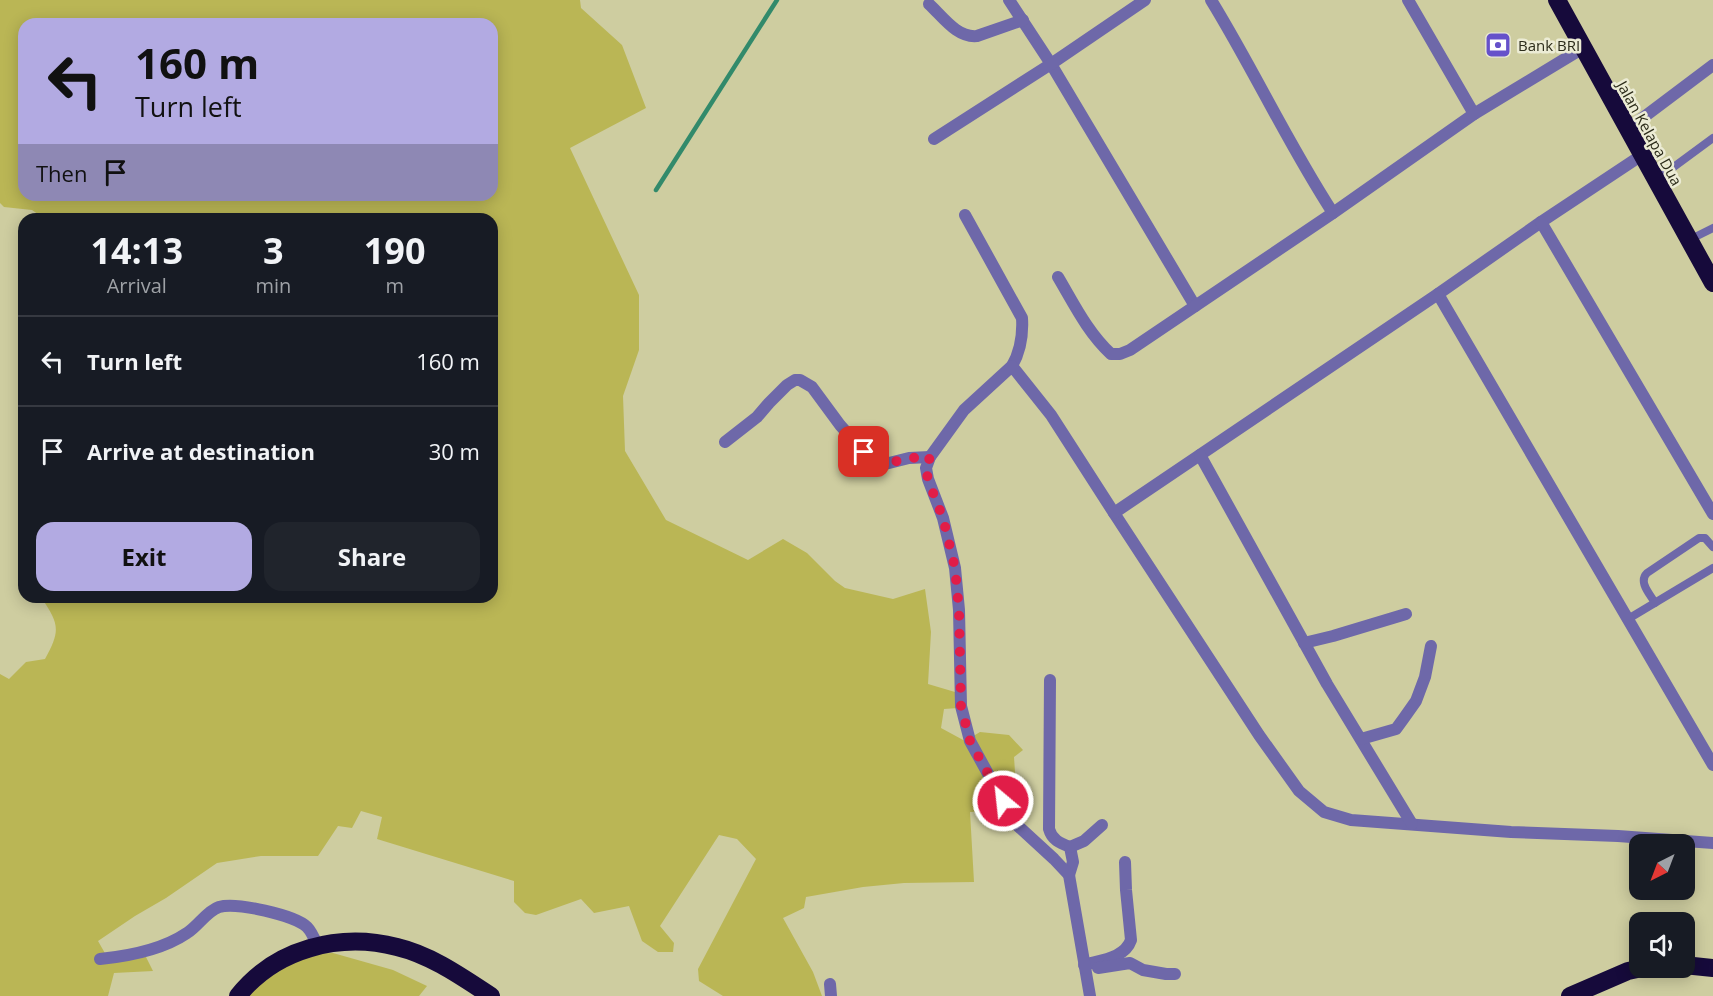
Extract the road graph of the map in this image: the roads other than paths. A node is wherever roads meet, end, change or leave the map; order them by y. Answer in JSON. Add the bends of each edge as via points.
{"nodes":[{"id":1,"x":1009,"y":0,"type":"edge"},
{"id":2,"x":1145,"y":0,"type":"edge"},
{"id":3,"x":1211,"y":0,"type":"edge"},
{"id":4,"x":1408,"y":0,"type":"edge"},
{"id":5,"x":1559,"y":1,"type":"edge"},
{"id":6,"x":929,"y":4,"type":"dead end"},
{"id":7,"x":1023,"y":20,"type":"junction"},
{"id":8,"x":1583,"y":48,"type":"junction"},
{"id":9,"x":1051,"y":64,"type":"junction"},
{"id":10,"x":1713,"y":64,"type":"edge"},
{"id":11,"x":1474,"y":114,"type":"junction"},
{"id":12,"x":1628,"y":129,"type":"junction"},
{"id":13,"x":1713,"y":138,"type":"edge"},
{"id":14,"x":934,"y":139,"type":"dead end"},
{"id":15,"x":1642,"y":155,"type":"junction"},
{"id":16,"x":1656,"y":181,"type":"junction"},
{"id":17,"x":1333,"y":213,"type":"junction"},
{"id":18,"x":965,"y":215,"type":"dead end"},
{"id":19,"x":1541,"y":222,"type":"junction"},
{"id":20,"x":1713,"y":228,"type":"edge"},
{"id":21,"x":1689,"y":241,"type":"junction"},
{"id":22,"x":1058,"y":277,"type":"dead end"},
{"id":23,"x":1713,"y":283,"type":"edge"},
{"id":24,"x":1438,"y":294,"type":"junction"},
{"id":25,"x":1195,"y":306,"type":"junction"},
{"id":26,"x":1012,"y":366,"type":"junction"},
{"id":27,"x":725,"y":442,"type":"dead end"},
{"id":28,"x":1200,"y":455,"type":"junction"},
{"id":29,"x":930,"y":457,"type":"junction"},
{"id":30,"x":1114,"y":513,"type":"junction"},
{"id":31,"x":1713,"y":514,"type":"edge"},
{"id":32,"x":1713,"y":547,"type":"edge"},
{"id":33,"x":1713,"y":568,"type":"edge"},
{"id":34,"x":1655,"y":603,"type":"junction"},
{"id":35,"x":1406,"y":614,"type":"dead end"},
{"id":36,"x":1628,"y":619,"type":"junction"},
{"id":37,"x":1304,"y":643,"type":"junction"},
{"id":38,"x":1431,"y":646,"type":"dead end"},
{"id":39,"x":1050,"y":680,"type":"dead end"},
{"id":40,"x":1361,"y":739,"type":"junction"},
{"id":41,"x":1713,"y":765,"type":"edge"},
{"id":42,"x":1412,"y":824,"type":"junction"},
{"id":43,"x":1102,"y":825,"type":"dead end"},
{"id":44,"x":1713,"y":843,"type":"edge"},
{"id":45,"x":1070,"y":847,"type":"junction"},
{"id":46,"x":1125,"y":862,"type":"dead end"},
{"id":47,"x":1069,"y":875,"type":"junction"},
{"id":48,"x":318,"y":947,"type":"junction"},
{"id":49,"x":100,"y":959,"type":"dead end"},
{"id":50,"x":1695,"y":966,"type":"edge"},
{"id":51,"x":1085,"y":968,"type":"junction"},
{"id":52,"x":1713,"y":968,"type":"edge"},
{"id":53,"x":1629,"y":971,"type":"edge"},
{"id":54,"x":1175,"y":974,"type":"dead end"},
{"id":55,"x":238,"y":996,"type":"edge"},
{"id":56,"x":491,"y":996,"type":"edge"},
{"id":57,"x":1090,"y":996,"type":"edge"},
{"id":58,"x":1570,"y":996,"type":"edge"}],
"edges":[{"from":1,"to":7,"type":"street"},
{"from":2,"to":9,"type":"street"},
{"from":3,"to":17,"type":"street"},
{"from":4,"to":11,"type":"street"},
{"from":5,"to":8,"type":"highway","name":"Jalan Kelapa Dua"},
{"from":6,"to":7,"type":"street","via":[[960,34],[970,37]]},
{"from":7,"to":9,"type":"street"},
{"from":8,"to":11,"type":"street"},
{"from":8,"to":12,"type":"highway","name":"Jalan Kelapa Dua"},
{"from":9,"to":14,"type":"street"},
{"from":9,"to":25,"type":"street"},
{"from":10,"to":12,"type":"street"},
{"from":11,"to":17,"type":"street"},
{"from":12,"to":15,"type":"highway","name":"Jalan Kelapa Dua"},
{"from":13,"to":16,"type":"lane"},
{"from":15,"to":16,"type":"highway","name":"Jalan Kelapa Dua"},
{"from":15,"to":19,"type":"street"},
{"from":16,"to":21,"type":"highway","name":"Jalan Kelapa Dua"},
{"from":17,"to":25,"type":"street"},
{"from":18,"to":26,"type":"street","via":[[1022,318],[1023,329]]},
{"from":19,"to":24,"type":"street"},
{"from":19,"to":31,"type":"street"},
{"from":20,"to":21,"type":"lane"},
{"from":21,"to":23,"type":"highway","name":"Jalan Kelapa Dua"},
{"from":22,"to":25,"type":"street","via":[[1086,325],[1111,354],[1130,350]]},
{"from":24,"to":28,"type":"street"},
{"from":24,"to":36,"type":"street"},
{"from":26,"to":29,"type":"street","via":[[964,410]]},
{"from":26,"to":30,"type":"street","via":[[1051,415]]},
{"from":27,"to":29,"type":"street","via":[[757,417],[787,385],[800,380],[812,387],[864,452],[878,461],[885,464]]},
{"from":28,"to":30,"type":"street"},
{"from":28,"to":37,"type":"street"},
{"from":29,"to":47,"type":"street","via":[[926,468],[928,480],[943,518],[955,568],[961,706],[970,741],[1018,826]]},
{"from":30,"to":42,"type":"street","via":[[1299,791],[1324,812],[1351,820]]},
{"from":32,"to":34,"type":"lane","via":[[1705,538],[1699,538],[1643,576]]},
{"from":33,"to":34,"type":"lane"},
{"from":34,"to":36,"type":"lane"},
{"from":35,"to":37,"type":"street"},
{"from":36,"to":41,"type":"street"},
{"from":37,"to":40,"type":"street"},
{"from":38,"to":40,"type":"street","via":[[1416,701],[1396,729]]},
{"from":39,"to":45,"type":"street","via":[[1049,829],[1051,836]]},
{"from":40,"to":42,"type":"street"},
{"from":42,"to":44,"type":"street"},
{"from":43,"to":45,"type":"street"},
{"from":45,"to":47,"type":"street","via":[[1073,862]]},
{"from":46,"to":51,"type":"street","via":[[1129,946]]},
{"from":47,"to":51,"type":"street"},
{"from":48,"to":49,"type":"street","via":[[306,926],[235,905],[218,907],[171,942],[127,956]]},
{"from":48,"to":55,"type":"highway","via":[[292,953],[271,965]]},
{"from":48,"to":56,"type":"highway","via":[[362,942],[398,947],[430,960]]},
{"from":50,"to":52,"type":"highway"},
{"from":51,"to":54,"type":"street","via":[[1130,963],[1143,970]]},
{"from":51,"to":57,"type":"street"},
{"from":53,"to":58,"type":"highway"}]}
